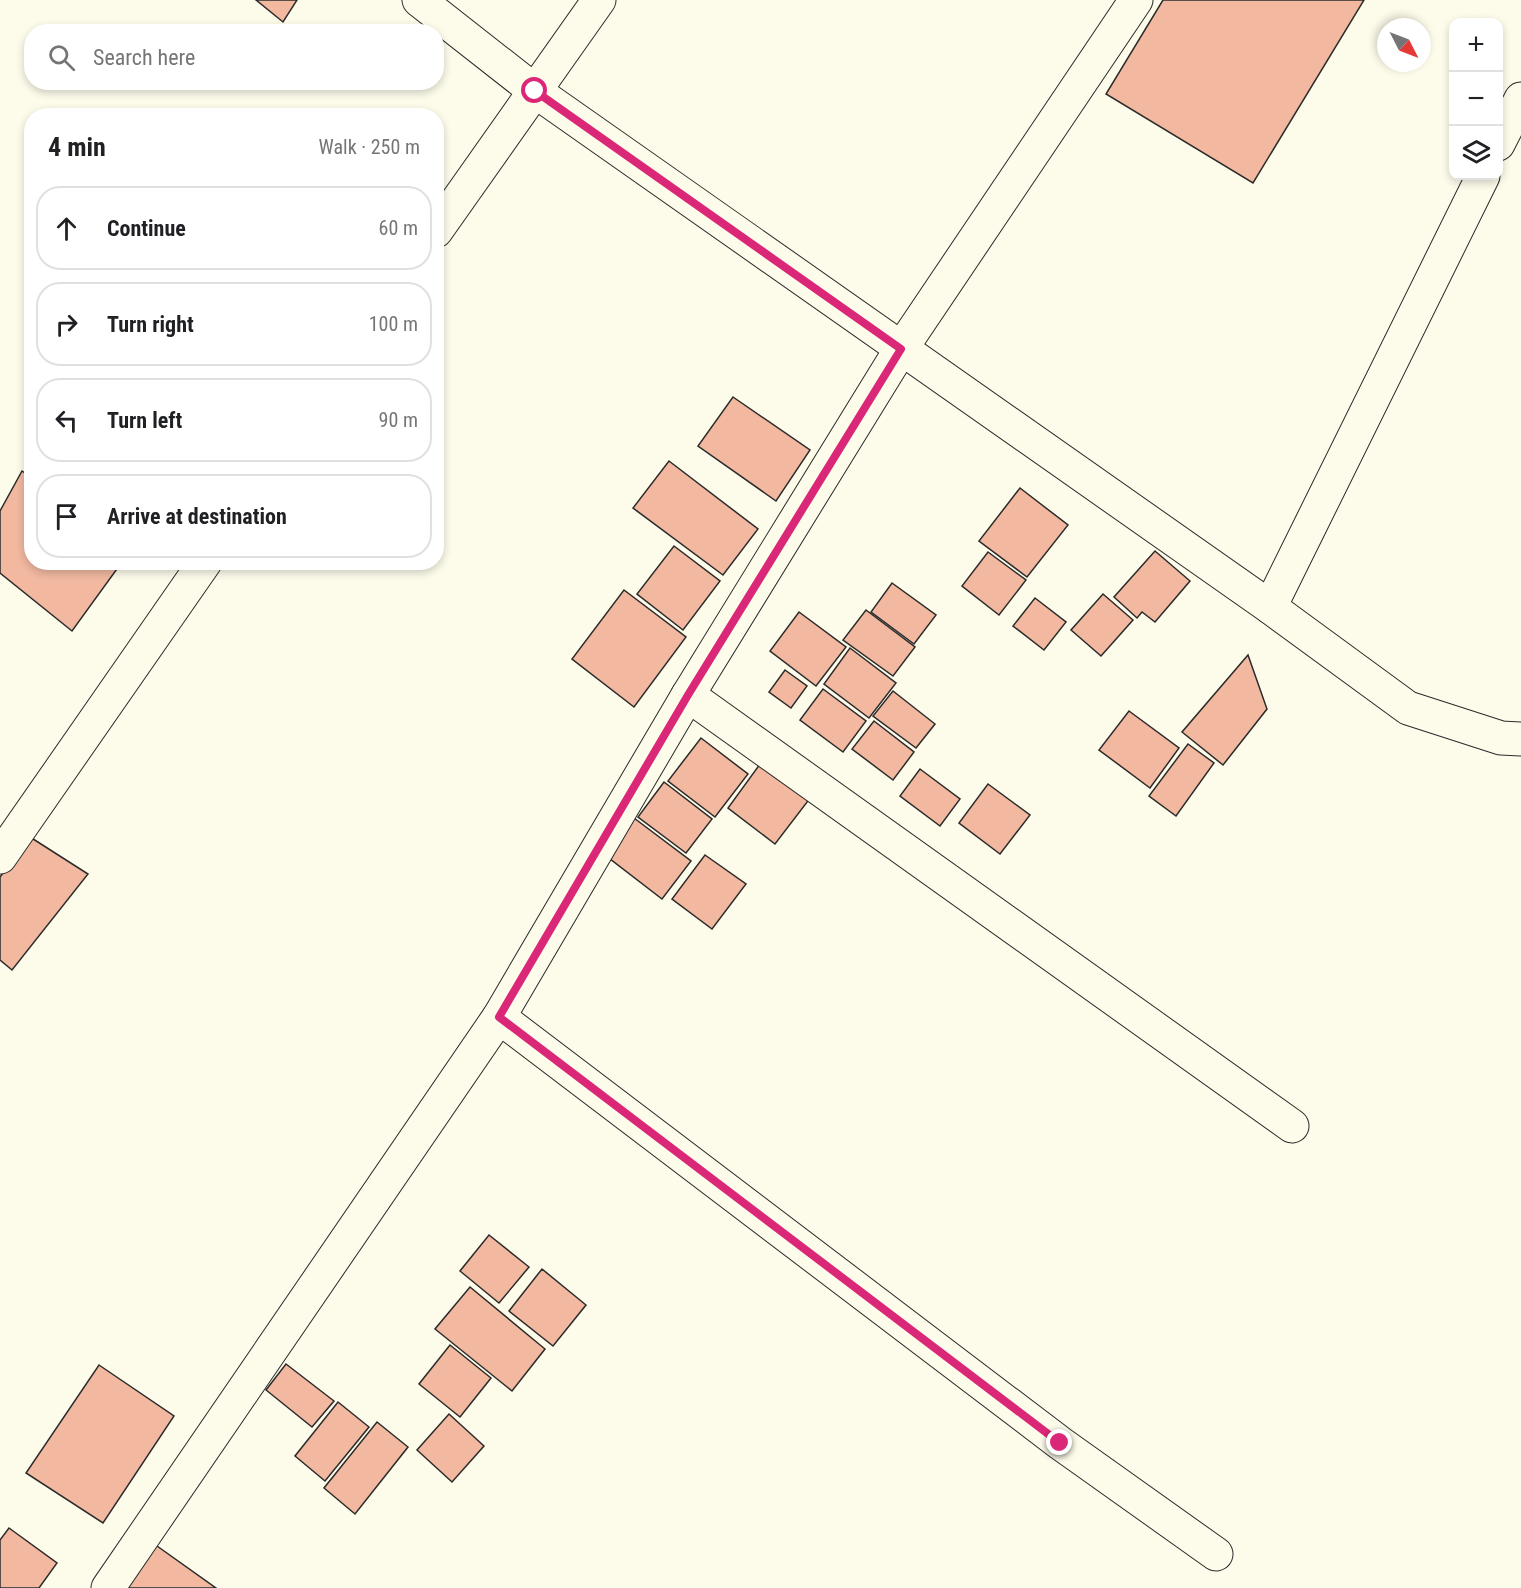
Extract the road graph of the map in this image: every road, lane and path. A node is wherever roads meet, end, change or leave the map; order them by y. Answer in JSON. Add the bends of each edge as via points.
{"nodes":[{"id":1,"x":419,"y":0,"type":"edge"},
{"id":2,"x":599,"y":0,"type":"edge"},
{"id":3,"x":1136,"y":0,"type":"edge"},
{"id":4,"x":535,"y":91,"type":"junction"},
{"id":5,"x":1521,"y":99,"type":"edge"},
{"id":6,"x":1503,"y":134,"type":"edge"},
{"id":7,"x":1481,"y":180,"type":"edge"},
{"id":8,"x":444,"y":220,"type":"edge"},
{"id":9,"x":901,"y":349,"type":"junction"},
{"id":10,"x":200,"y":570,"type":"edge"},
{"id":11,"x":1270,"y":607,"type":"junction"},
{"id":12,"x":688,"y":695,"type":"junction"},
{"id":13,"x":1521,"y":739,"type":"edge"},
{"id":14,"x":0,"y":857,"type":"edge"},
{"id":15,"x":499,"y":1017,"type":"junction"},
{"id":16,"x":1292,"y":1126,"type":"dead end"},
{"id":17,"x":1216,"y":1554,"type":"dead end"},
{"id":18,"x":108,"y":1588,"type":"edge"}],
"edges":[{"from":1,"to":4,"type":"street"},
{"from":2,"to":4,"type":"street"},
{"from":3,"to":9,"type":"street"},
{"from":4,"to":8,"type":"street"},
{"from":4,"to":9,"type":"street"},
{"from":5,"to":6,"type":"street"},
{"from":7,"to":11,"type":"street"},
{"from":9,"to":11,"type":"street"},
{"from":9,"to":12,"type":"street"},
{"from":10,"to":14,"type":"street"},
{"from":11,"to":13,"type":"street","via":[[1408,708],[1501,738]]},
{"from":12,"to":15,"type":"street"},
{"from":12,"to":16,"type":"street"},
{"from":15,"to":17,"type":"street","via":[[1060,1443]]},
{"from":15,"to":18,"type":"street"}]}
